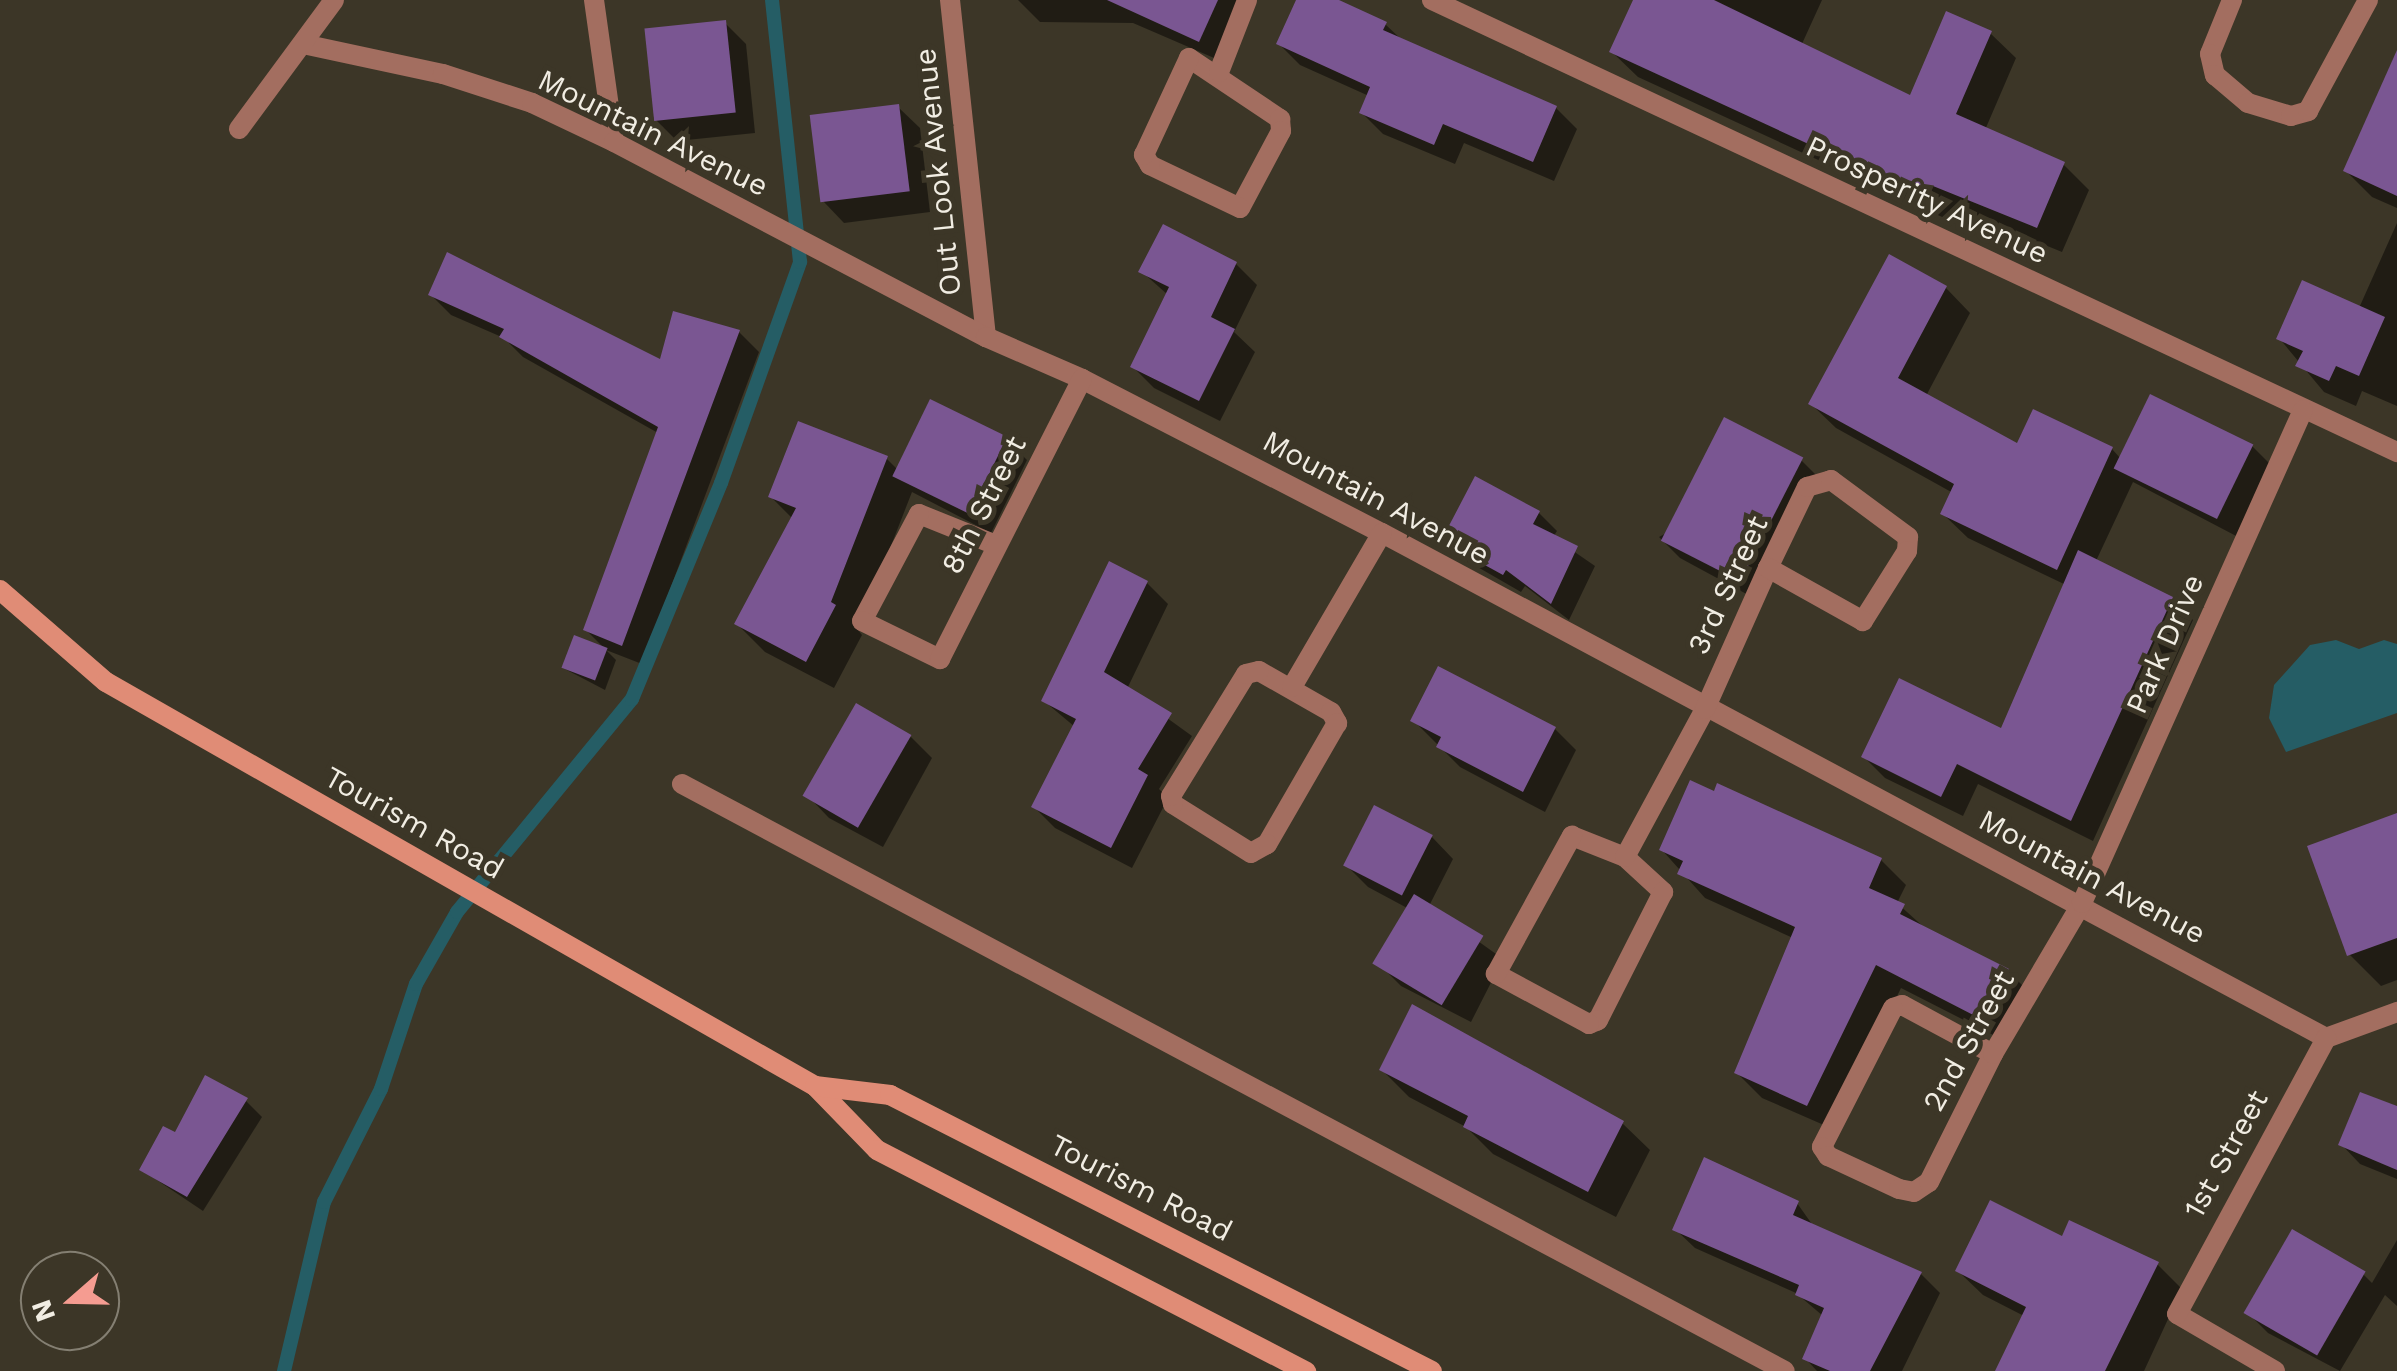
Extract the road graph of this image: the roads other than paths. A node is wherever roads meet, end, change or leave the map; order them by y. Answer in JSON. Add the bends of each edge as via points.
{"nodes":[{"id":1,"x":334,"y":0,"type":"edge"},
{"id":2,"x":594,"y":0,"type":"edge"},
{"id":3,"x":950,"y":0,"type":"edge"},
{"id":4,"x":1247,"y":0,"type":"edge"},
{"id":5,"x":1432,"y":0,"type":"edge"},
{"id":6,"x":2232,"y":0,"type":"edge"},
{"id":7,"x":2368,"y":0,"type":"edge"},
{"id":8,"x":303,"y":44,"type":"junction"},
{"id":9,"x":1218,"y":72,"type":"junction"},
{"id":10,"x":239,"y":129,"type":"dead end"},
{"id":11,"x":614,"y":142,"type":"junction"},
{"id":12,"x":986,"y":338,"type":"junction"},
{"id":13,"x":1082,"y":379,"type":"junction"},
{"id":14,"x":2303,"y":410,"type":"junction"},
{"id":15,"x":2397,"y":452,"type":"edge"},
{"id":16,"x":1382,"y":533,"type":"junction"},
{"id":17,"x":996,"y":546,"type":"junction"},
{"id":18,"x":1768,"y":568,"type":"junction"},
{"id":19,"x":0,"y":590,"type":"edge"},
{"id":20,"x":1292,"y":687,"type":"junction"},
{"id":21,"x":1705,"y":709,"type":"junction"},
{"id":22,"x":682,"y":784,"type":"dead end"},
{"id":23,"x":1624,"y":856,"type":"junction"},
{"id":24,"x":2082,"y":902,"type":"junction"},
{"id":25,"x":2397,"y":1012,"type":"edge"},
{"id":26,"x":2326,"y":1038,"type":"junction"},
{"id":27,"x":1993,"y":1054,"type":"junction"},
{"id":28,"x":815,"y":1086,"type":"junction"},
{"id":29,"x":1306,"y":1371,"type":"edge"},
{"id":30,"x":1432,"y":1371,"type":"edge"},
{"id":31,"x":1785,"y":1371,"type":"edge"},
{"id":32,"x":2274,"y":1371,"type":"edge"}],
"edges":[{"from":1,"to":8,"type":"street"},
{"from":2,"to":11,"type":"street"},
{"from":3,"to":12,"type":"street","name":"Out Look Avenue"},
{"from":4,"to":9,"type":"street"},
{"from":5,"to":14,"type":"street","name":"Prosperity Avenue"},
{"from":6,"to":7,"type":"street","via":[[2210,54],[2214,75],[2248,104],[2290,116],[2308,112]]},
{"from":8,"to":10,"type":"street"},
{"from":8,"to":11,"type":"street","name":"Mountain Avenue","via":[[444,74]]},
{"from":9,"to":9,"type":"street","via":[[1280,119],[1281,130],[1240,208],[1150,165],[1144,155],[1185,60]]},
{"from":11,"to":12,"type":"street","name":"Mountain Avenue"},
{"from":12,"to":13,"type":"street","name":"Mountain Avenue"},
{"from":13,"to":16,"type":"street","name":"Mountain Avenue"},
{"from":13,"to":17,"type":"street","name":"8th Street"},
{"from":14,"to":15,"type":"street","name":"Prosperity Avenue"},
{"from":14,"to":24,"type":"street","name":"Park Drive"},
{"from":16,"to":20,"type":"street"},
{"from":16,"to":21,"type":"street","name":"Mountain Avenue"},
{"from":17,"to":17,"type":"street","name":"8th Street","via":[[940,659],[865,625],[862,616],[919,514]]},
{"from":18,"to":18,"type":"street","name":"3rd Street","via":[[1808,487],[1831,480],[1908,537],[1907,552],[1868,617],[1856,622]]},
{"from":18,"to":21,"type":"street","name":"3rd Street"},
{"from":19,"to":28,"type":"main road","name":"Tourism Road","via":[[106,682]]},
{"from":20,"to":20,"type":"street","via":[[1259,671],[1246,674],[1172,786],[1173,804],[1251,853],[1267,844],[1336,732],[1330,712]]},
{"from":21,"to":23,"type":"street","name":"3rd Street"},
{"from":21,"to":24,"type":"street","name":"Mountain Avenue"},
{"from":22,"to":31,"type":"street"},
{"from":23,"to":23,"type":"street","via":[[1580,836],[1565,841],[1497,966],[1500,981],[1589,1024],[1598,1020],[1662,900],[1658,883]]},
{"from":24,"to":26,"type":"street","name":"Mountain Avenue"},
{"from":24,"to":27,"type":"street","name":"2nd Street"},
{"from":25,"to":26,"type":"street"},
{"from":26,"to":32,"type":"street","name":"1st Street","via":[[2177,1314]]},
{"from":27,"to":27,"type":"street","name":"2nd Street","via":[[1928,1182],[1914,1192],[1828,1156],[1822,1147],[1886,1013],[1902,1006]]},
{"from":28,"to":29,"type":"main road","name":"Tourism Road","via":[[877,1150]]},
{"from":28,"to":30,"type":"main road","name":"Tourism Road","via":[[890,1096]]}]}
